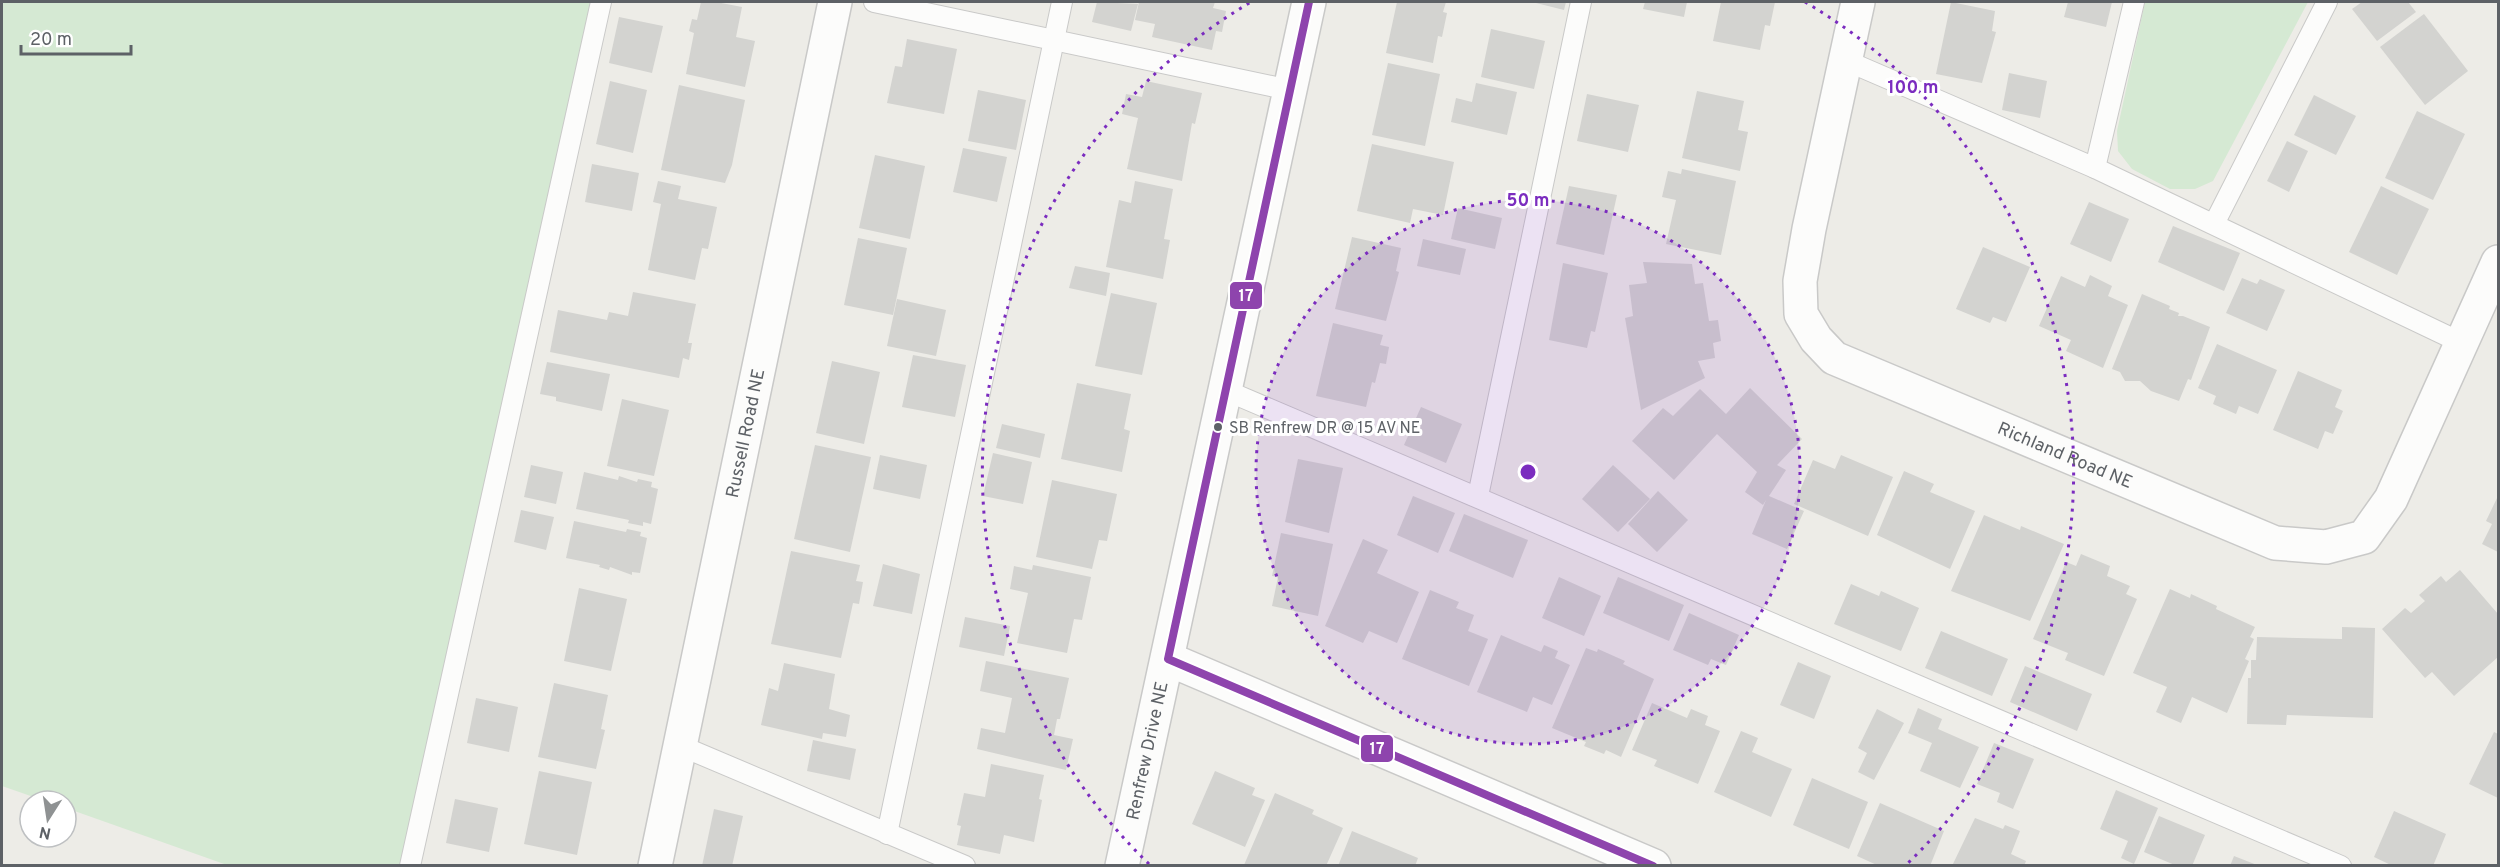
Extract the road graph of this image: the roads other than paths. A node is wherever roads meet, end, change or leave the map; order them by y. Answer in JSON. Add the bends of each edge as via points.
{"nodes":[{"id":1,"x":601,"y":2,"type":"edge"},
{"id":2,"x":835,"y":2,"type":"edge"},
{"id":3,"x":874,"y":2,"type":"edge"},
{"id":4,"x":1062,"y":2,"type":"edge"},
{"id":5,"x":1309,"y":2,"type":"edge"},
{"id":6,"x":1581,"y":2,"type":"edge"},
{"id":7,"x":1858,"y":2,"type":"edge"},
{"id":8,"x":2134,"y":2,"type":"edge"},
{"id":9,"x":2327,"y":2,"type":"edge"},
{"id":10,"x":1054,"y":40,"type":"junction"},
{"id":11,"x":1847,"y":61,"type":"junction"},
{"id":12,"x":1290,"y":90,"type":"junction"},
{"id":13,"x":2096,"y":168,"type":"junction"},
{"id":14,"x":2214,"y":224,"type":"junction"},
{"id":15,"x":2499,"y":262,"type":"edge"},
{"id":16,"x":2462,"y":343,"type":"junction"},
{"id":17,"x":1225,"y":390,"type":"junction"},
{"id":18,"x":1478,"y":496,"type":"junction"},
{"id":19,"x":1168,"y":659,"type":"junction"},
{"id":20,"x":681,"y":746,"type":"junction"},
{"id":21,"x":888,"y":834,"type":"junction"},
{"id":22,"x":410,"y":866,"type":"edge"},
{"id":23,"x":655,"y":866,"type":"edge"},
{"id":24,"x":965,"y":866,"type":"edge"},
{"id":25,"x":1122,"y":866,"type":"edge"},
{"id":26,"x":1654,"y":866,"type":"edge"},
{"id":27,"x":2341,"y":866,"type":"edge"}],
"edges":[{"from":1,"to":22,"type":"lane"},
{"from":2,"to":20,"type":"street","name":"Russell Road NE"},
{"from":3,"to":10,"type":"lane"},
{"from":4,"to":10,"type":"lane"},
{"from":5,"to":12,"type":"street","name":"Renfrew Drive NE"},
{"from":6,"to":18,"type":"lane"},
{"from":7,"to":11,"type":"street","name":"Richland Road NE"},
{"from":8,"to":13,"type":"lane"},
{"from":9,"to":14,"type":"lane"},
{"from":10,"to":12,"type":"lane"},
{"from":10,"to":21,"type":"lane"},
{"from":11,"to":13,"type":"lane"},
{"from":11,"to":16,"type":"street","name":"Richland Road NE","via":[[1800,281],[1801,314],[1834,358],[2274,543],[2326,547],[2364,537],[2391,499]]},
{"from":12,"to":17,"type":"street","name":"Renfrew Drive NE"},
{"from":13,"to":14,"type":"lane"},
{"from":14,"to":16,"type":"lane"},
{"from":15,"to":16,"type":"street","name":"Richland Road NE"},
{"from":17,"to":18,"type":"lane"},
{"from":17,"to":19,"type":"street","name":"Renfrew Drive NE"},
{"from":18,"to":27,"type":"lane"},
{"from":19,"to":25,"type":"street","name":"Renfrew Drive NE"},
{"from":19,"to":26,"type":"street"},
{"from":20,"to":21,"type":"lane"},
{"from":20,"to":23,"type":"street","name":"Russell Road NE"},
{"from":21,"to":24,"type":"lane"}]}
